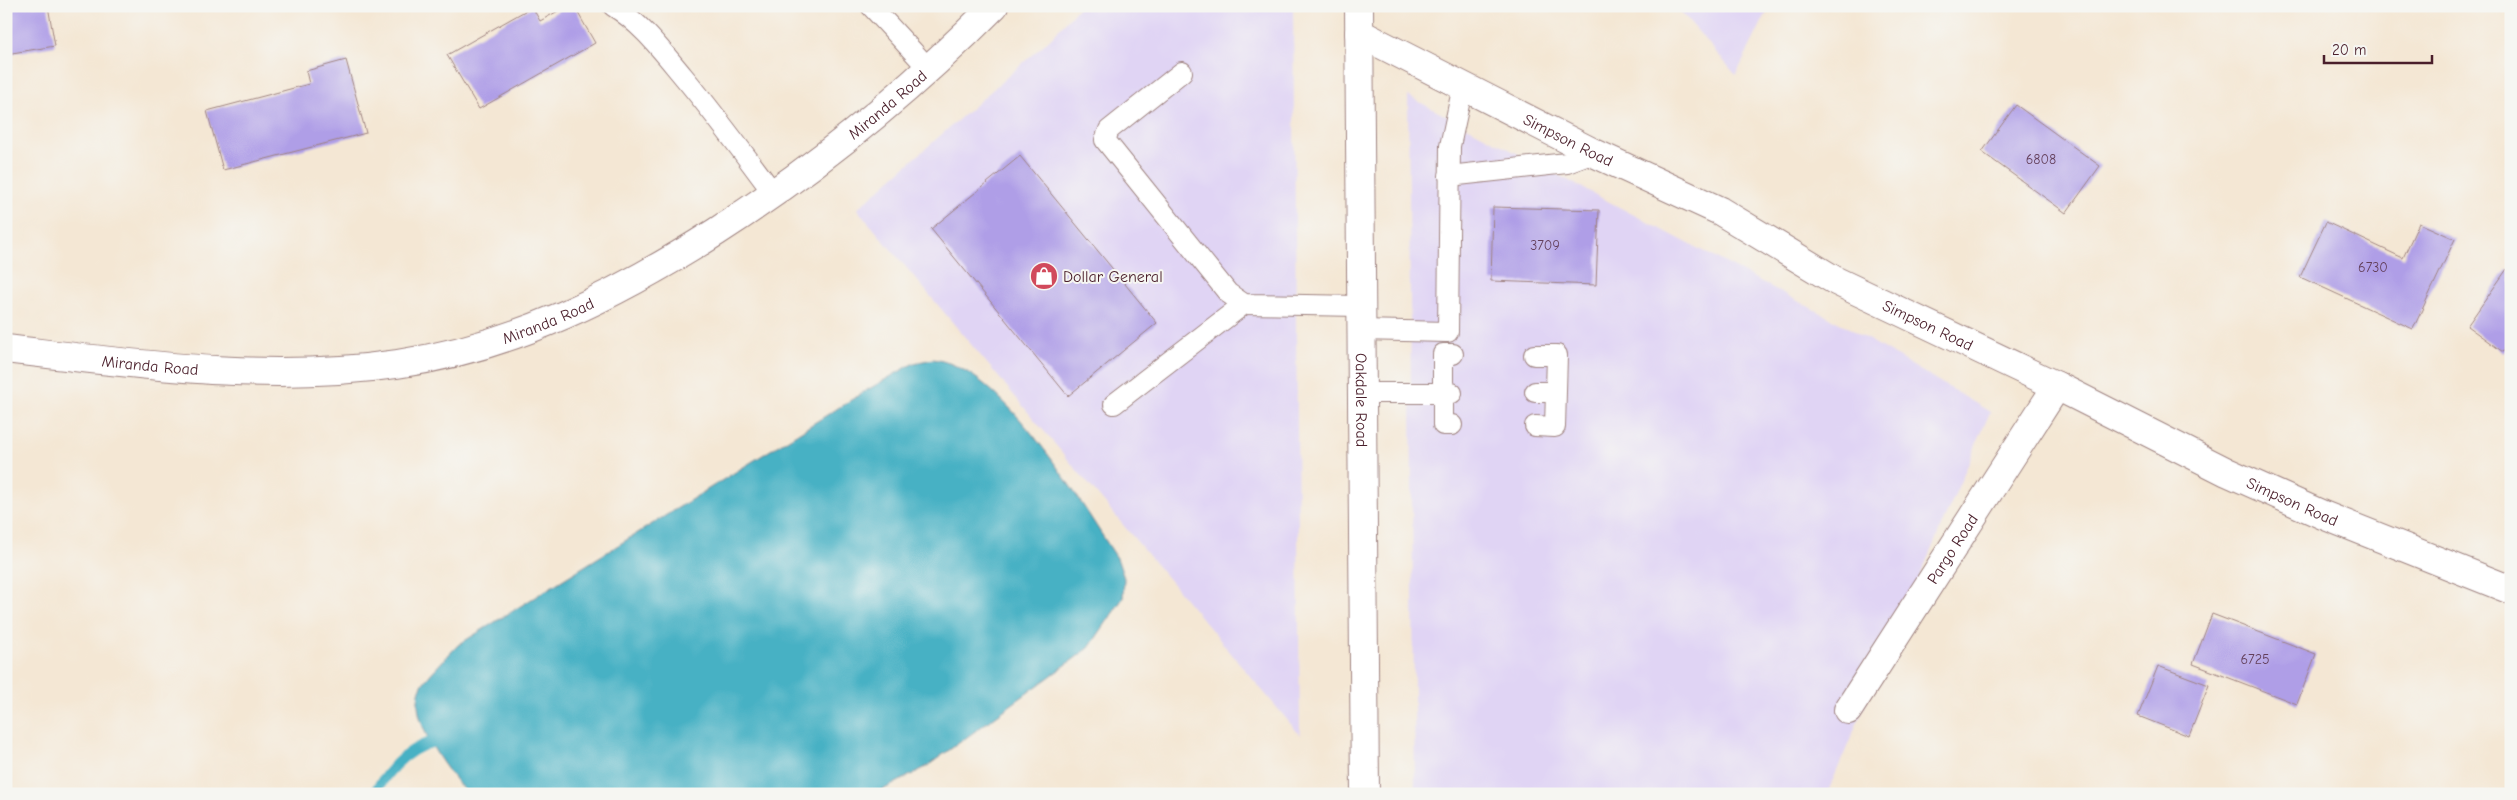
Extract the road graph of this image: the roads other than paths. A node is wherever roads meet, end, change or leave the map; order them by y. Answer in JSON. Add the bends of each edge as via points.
{"nodes":[{"id":1,"x":613,"y":6,"type":"edge"},
{"id":2,"x":871,"y":6,"type":"edge"},
{"id":3,"x":994,"y":6,"type":"edge"},
{"id":4,"x":1359,"y":6,"type":"edge"},
{"id":5,"x":1359,"y":33,"type":"junction"},
{"id":6,"x":929,"y":69,"type":"junction"},
{"id":7,"x":1182,"y":72,"type":"dead end"},
{"id":8,"x":1463,"y":86,"type":"junction"},
{"id":9,"x":1594,"y":153,"type":"junction"},
{"id":10,"x":1449,"y":176,"type":"junction"},
{"id":11,"x":774,"y":194,"type":"junction"},
{"id":12,"x":1244,"y":304,"type":"junction"},
{"id":13,"x":1360,"y":318,"type":"junction"},
{"id":14,"x":1448,"y":332,"type":"junction"},
{"id":15,"x":6,"y":349,"type":"edge"},
{"id":16,"x":1534,"y":355,"type":"dead end"},
{"id":17,"x":2057,"y":386,"type":"junction"},
{"id":18,"x":1535,"y":392,"type":"dead end"},
{"id":19,"x":1555,"y":392,"type":"junction"},
{"id":20,"x":1361,"y":393,"type":"junction"},
{"id":21,"x":1448,"y":393,"type":"junction"},
{"id":22,"x":1114,"y":404,"type":"dead end"},
{"id":23,"x":1452,"y":425,"type":"dead end"},
{"id":24,"x":1535,"y":426,"type":"dead end"},
{"id":25,"x":2511,"y":590,"type":"edge"},
{"id":26,"x":1848,"y":710,"type":"dead end"},
{"id":27,"x":1365,"y":794,"type":"edge"}],
"edges":[{"from":1,"to":11,"type":"lane","via":[[658,46]]},
{"from":2,"to":6,"type":"lane"},
{"from":3,"to":6,"type":"street","name":"Miranda Road"},
{"from":4,"to":5,"type":"street","name":"Oakdale Road"},
{"from":5,"to":8,"type":"street","name":"Simpson Road"},
{"from":5,"to":13,"type":"street","name":"Oakdale Road"},
{"from":6,"to":11,"type":"street","name":"Miranda Road","via":[[841,145]]},
{"from":7,"to":12,"type":"lane","via":[[1109,130],[1105,140],[1228,294]]},
{"from":8,"to":9,"type":"street","name":"Simpson Road"},
{"from":8,"to":10,"type":"lane","via":[[1450,146]]},
{"from":9,"to":10,"type":"lane","via":[[1567,163]]},
{"from":9,"to":17,"type":"street","name":"Simpson Road","via":[[1720,211],[1836,281]]},
{"from":10,"to":14,"type":"lane"},
{"from":11,"to":15,"type":"street","name":"Miranda Road","via":[[661,267],[600,299],[513,337],[438,357],[396,365],[304,373],[246,372]]},
{"from":12,"to":13,"type":"lane"},
{"from":12,"to":22,"type":"lane"},
{"from":13,"to":14,"type":"lane"},
{"from":13,"to":20,"type":"street","name":"Oakdale Road"},
{"from":14,"to":21,"type":"lane"},
{"from":16,"to":19,"type":"lane","via":[[1557,355]]},
{"from":17,"to":25,"type":"street","name":"Simpson Road","via":[[2227,472],[2323,515]]},
{"from":17,"to":26,"type":"street","name":"Pargo Road"},
{"from":18,"to":19,"type":"lane"},
{"from":19,"to":24,"type":"lane","via":[[1555,427]]},
{"from":20,"to":21,"type":"lane"},
{"from":20,"to":27,"type":"street","name":"Oakdale Road"},
{"from":21,"to":23,"type":"lane","via":[[1443,424]]}]}
